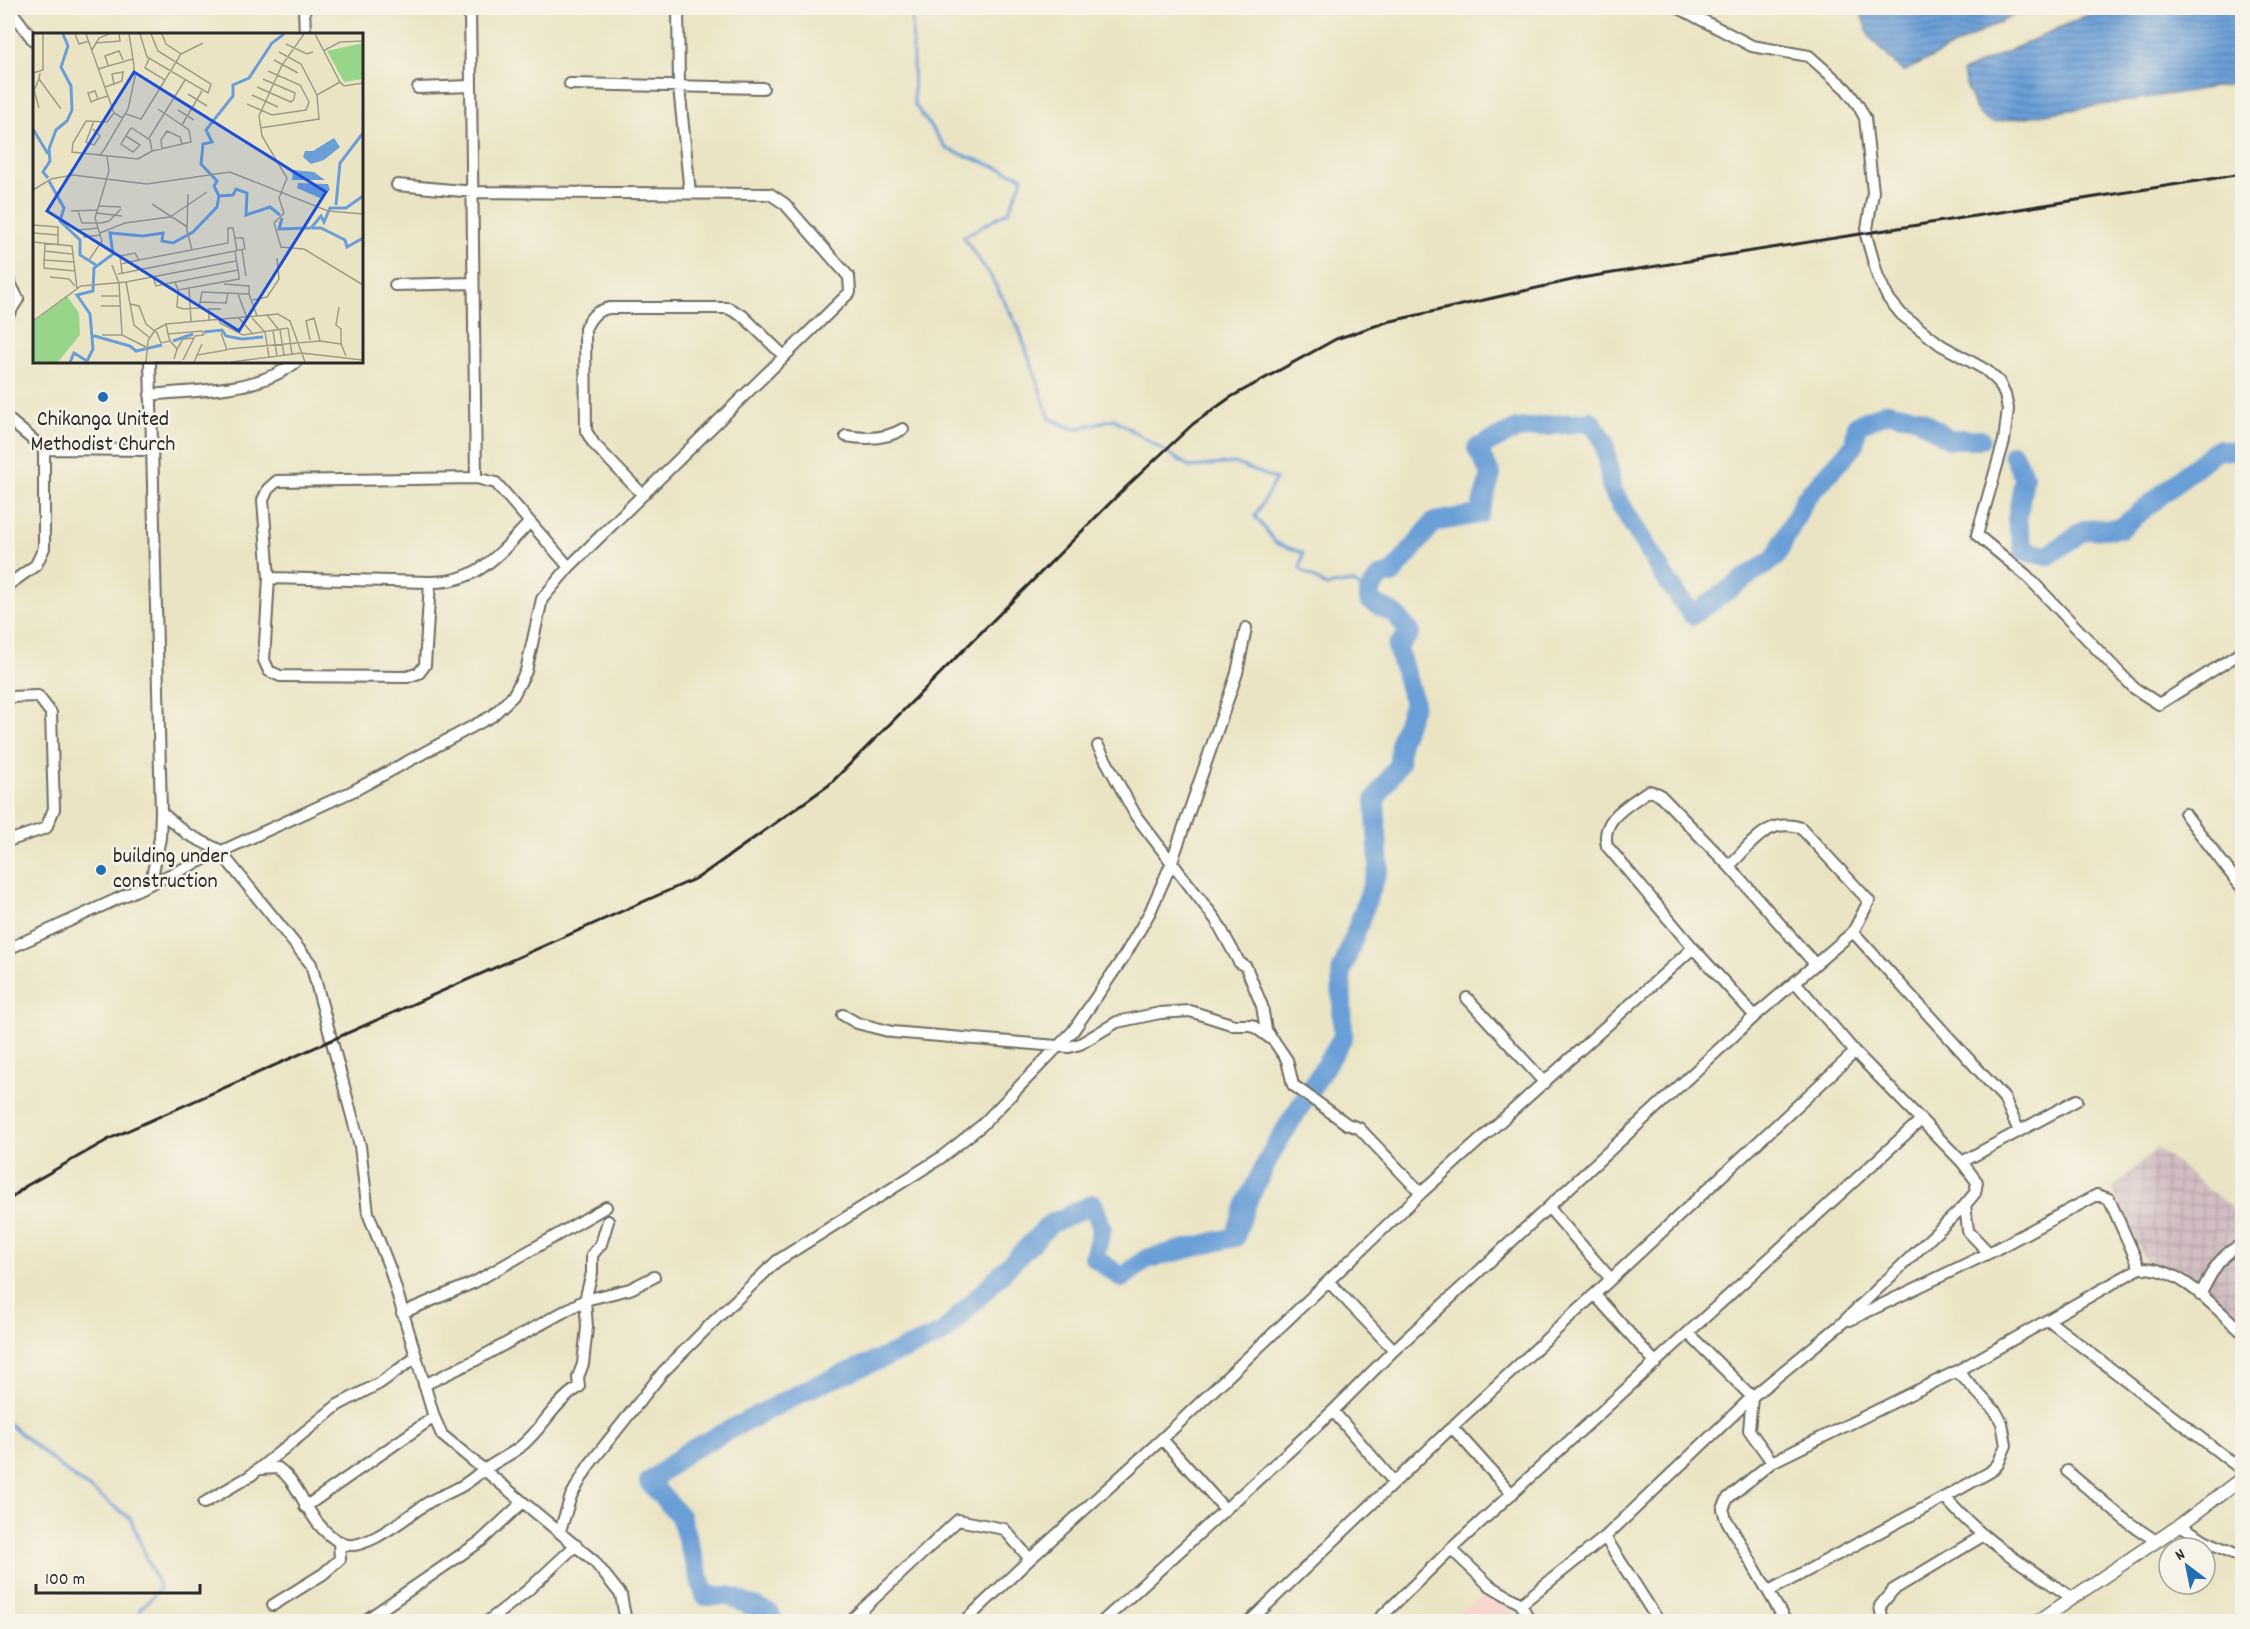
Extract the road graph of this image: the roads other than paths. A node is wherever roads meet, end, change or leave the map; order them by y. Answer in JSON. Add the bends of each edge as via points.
{"nodes":[{"id":1,"x":9,"y":8,"type":"edge"},
{"id":2,"x":304,"y":8,"type":"edge"},
{"id":3,"x":470,"y":8,"type":"edge"},
{"id":4,"x":678,"y":8,"type":"edge"},
{"id":5,"x":1679,"y":8,"type":"edge"},
{"id":6,"x":305,"y":33,"type":"edge"},
{"id":7,"x":33,"y":40,"type":"edge"},
{"id":8,"x":570,"y":84,"type":"dead end"},
{"id":9,"x":470,"y":86,"type":"junction"},
{"id":10,"x":679,"y":87,"type":"junction"},
{"id":11,"x":418,"y":88,"type":"dead end"},
{"id":12,"x":763,"y":88,"type":"dead end"},
{"id":13,"x":397,"y":185,"type":"dead end"},
{"id":14,"x":474,"y":192,"type":"junction"},
{"id":15,"x":690,"y":193,"type":"junction"},
{"id":16,"x":8,"y":279,"type":"edge"},
{"id":17,"x":472,"y":284,"type":"junction"},
{"id":18,"x":395,"y":285,"type":"dead end"},
{"id":19,"x":8,"y":315,"type":"edge"},
{"id":20,"x":784,"y":356,"type":"junction"},
{"id":21,"x":150,"y":363,"type":"edge"},
{"id":22,"x":295,"y":363,"type":"edge"},
{"id":23,"x":150,"y":395,"type":"junction"},
{"id":24,"x":8,"y":419,"type":"edge"},
{"id":25,"x":903,"y":429,"type":"dead end"},
{"id":26,"x":846,"y":436,"type":"dead end"},
{"id":27,"x":44,"y":449,"type":"junction"},
{"id":28,"x":150,"y":450,"type":"junction"},
{"id":29,"x":476,"y":478,"type":"junction"},
{"id":30,"x":643,"y":495,"type":"junction"},
{"id":31,"x":530,"y":522,"type":"junction"},
{"id":32,"x":569,"y":567,"type":"junction"},
{"id":33,"x":269,"y":578,"type":"junction"},
{"id":34,"x":430,"y":582,"type":"junction"},
{"id":35,"x":8,"y":585,"type":"edge"},
{"id":36,"x":1246,"y":628,"type":"dead end"},
{"id":37,"x":2242,"y":652,"type":"edge"},
{"id":38,"x":8,"y":697,"type":"edge"},
{"id":39,"x":1098,"y":746,"type":"dead end"},
{"id":40,"x":161,"y":812,"type":"junction"},
{"id":41,"x":2185,"y":814,"type":"dead end"},
{"id":42,"x":8,"y":841,"type":"edge"},
{"id":43,"x":219,"y":850,"type":"junction"},
{"id":44,"x":1172,"y":864,"type":"junction"},
{"id":45,"x":1729,"y":866,"type":"junction"},
{"id":46,"x":151,"y":882,"type":"junction"},
{"id":47,"x":2242,"y":888,"type":"edge"},
{"id":48,"x":1852,"y":932,"type":"junction"},
{"id":49,"x":1693,"y":948,"type":"junction"},
{"id":50,"x":8,"y":949,"type":"edge"},
{"id":51,"x":1815,"y":964,"type":"junction"},
{"id":52,"x":1796,"y":983,"type":"junction"},
{"id":53,"x":1467,"y":998,"type":"dead end"},
{"id":54,"x":843,"y":1016,"type":"dead end"},
{"id":55,"x":1755,"y":1016,"type":"junction"},
{"id":56,"x":1274,"y":1041,"type":"junction"},
{"id":57,"x":1060,"y":1045,"type":"junction"},
{"id":58,"x":1855,"y":1052,"type":"junction"},
{"id":59,"x":1545,"y":1083,"type":"junction"},
{"id":60,"x":2077,"y":1100,"type":"dead end"},
{"id":61,"x":1921,"y":1120,"type":"junction"},
{"id":62,"x":2018,"y":1129,"type":"junction"},
{"id":63,"x":1962,"y":1162,"type":"junction"},
{"id":64,"x":1421,"y":1193,"type":"junction"},
{"id":65,"x":1965,"y":1205,"type":"junction"},
{"id":66,"x":606,"y":1207,"type":"dead end"},
{"id":67,"x":1549,"y":1208,"type":"junction"},
{"id":68,"x":608,"y":1221,"type":"dead end"},
{"id":69,"x":2242,"y":1245,"type":"edge"},
{"id":70,"x":1989,"y":1253,"type":"junction"},
{"id":71,"x":2140,"y":1268,"type":"junction"},
{"id":72,"x":654,"y":1277,"type":"dead end"},
{"id":73,"x":1611,"y":1279,"type":"junction"},
{"id":74,"x":1329,"y":1282,"type":"junction"},
{"id":75,"x":1595,"y":1295,"type":"junction"},
{"id":76,"x":2200,"y":1295,"type":"junction"},
{"id":77,"x":585,"y":1300,"type":"junction"},
{"id":78,"x":402,"y":1313,"type":"junction"},
{"id":79,"x":2049,"y":1321,"type":"junction"},
{"id":80,"x":1839,"y":1326,"type":"junction"},
{"id":81,"x":2242,"y":1332,"type":"edge"},
{"id":82,"x":1689,"y":1334,"type":"junction"},
{"id":83,"x":1394,"y":1350,"type":"junction"},
{"id":84,"x":415,"y":1358,"type":"junction"},
{"id":85,"x":1656,"y":1363,"type":"junction"},
{"id":86,"x":1956,"y":1371,"type":"junction"},
{"id":87,"x":423,"y":1385,"type":"junction"},
{"id":88,"x":1752,"y":1397,"type":"junction"},
{"id":89,"x":1333,"y":1411,"type":"junction"},
{"id":90,"x":434,"y":1417,"type":"junction"},
{"id":91,"x":1452,"y":1427,"type":"junction"},
{"id":92,"x":1162,"y":1439,"type":"junction"},
{"id":93,"x":277,"y":1455,"type":"junction"},
{"id":94,"x":1772,"y":1462,"type":"junction"},
{"id":95,"x":278,"y":1468,"type":"junction"},
{"id":96,"x":260,"y":1469,"type":"junction"},
{"id":97,"x":483,"y":1470,"type":"junction"},
{"id":98,"x":2067,"y":1470,"type":"dead end"},
{"id":99,"x":2242,"y":1470,"type":"edge"},
{"id":100,"x":2242,"y":1478,"type":"edge"},
{"id":101,"x":1394,"y":1482,"type":"junction"},
{"id":102,"x":1512,"y":1494,"type":"junction"},
{"id":103,"x":1946,"y":1497,"type":"junction"},
{"id":104,"x":523,"y":1502,"type":"junction"},
{"id":105,"x":204,"y":1503,"type":"dead end"},
{"id":106,"x":305,"y":1507,"type":"junction"},
{"id":107,"x":1224,"y":1508,"type":"junction"},
{"id":108,"x":2180,"y":1525,"type":"junction"},
{"id":109,"x":560,"y":1531,"type":"junction"},
{"id":110,"x":1984,"y":1535,"type":"junction"},
{"id":111,"x":1605,"y":1537,"type":"junction"},
{"id":112,"x":339,"y":1541,"type":"junction"},
{"id":113,"x":2156,"y":1541,"type":"junction"},
{"id":114,"x":361,"y":1544,"type":"junction"},
{"id":115,"x":576,"y":1545,"type":"junction"},
{"id":116,"x":1451,"y":1549,"type":"junction"},
{"id":117,"x":2242,"y":1557,"type":"edge"},
{"id":118,"x":340,"y":1559,"type":"junction"},
{"id":119,"x":1030,"y":1559,"type":"junction"},
{"id":120,"x":1769,"y":1591,"type":"junction"},
{"id":121,"x":2072,"y":1598,"type":"junction"},
{"id":122,"x":1521,"y":1604,"type":"junction"},
{"id":123,"x":273,"y":1605,"type":"dead end"},
{"id":124,"x":363,"y":1622,"type":"edge"},
{"id":125,"x":487,"y":1622,"type":"edge"},
{"id":126,"x":626,"y":1622,"type":"edge"},
{"id":127,"x":849,"y":1622,"type":"edge"},
{"id":128,"x":964,"y":1622,"type":"edge"},
{"id":129,"x":1102,"y":1622,"type":"edge"},
{"id":130,"x":1249,"y":1622,"type":"edge"},
{"id":131,"x":1376,"y":1622,"type":"edge"},
{"id":132,"x":1530,"y":1622,"type":"edge"},
{"id":133,"x":1659,"y":1622,"type":"edge"},
{"id":134,"x":1786,"y":1622,"type":"edge"},
{"id":135,"x":1883,"y":1622,"type":"edge"},
{"id":136,"x":2037,"y":1622,"type":"edge"}],
"edges":[{"from":1,"to":7,"type":"street"},
{"from":2,"to":6,"type":"street"},
{"from":3,"to":9,"type":"street"},
{"from":4,"to":10,"type":"street"},
{"from":5,"to":37,"type":"street","via":[[1752,46],[1809,56],[1858,105],[1865,118],[1873,192],[1866,235],[1888,298],[1902,315],[1941,345],[1986,369],[2005,395],[2008,409],[2004,441],[1977,535],[2026,575],[2134,688],[2159,704]]},
{"from":8,"to":10,"type":"street"},
{"from":9,"to":11,"type":"street"},
{"from":9,"to":14,"type":"street"},
{"from":10,"to":12,"type":"street"},
{"from":10,"to":15,"type":"street"},
{"from":13,"to":14,"type":"street"},
{"from":14,"to":15,"type":"street"},
{"from":14,"to":17,"type":"street"},
{"from":15,"to":20,"type":"street","via":[[770,194],[785,204],[849,277],[850,292]]},
{"from":16,"to":19,"type":"street","via":[[18,299]]},
{"from":17,"to":18,"type":"street"},
{"from":17,"to":29,"type":"street"},
{"from":20,"to":30,"type":"street"},
{"from":20,"to":30,"type":"street","via":[[743,316],[728,308],[609,308],[591,317],[585,329],[586,431]]},
{"from":21,"to":23,"type":"street"},
{"from":22,"to":23,"type":"street","via":[[279,375],[256,383]]},
{"from":23,"to":28,"type":"street"},
{"from":24,"to":27,"type":"street"},
{"from":25,"to":26,"type":"street","via":[[875,438]]},
{"from":27,"to":28,"type":"street"},
{"from":27,"to":35,"type":"street","via":[[44,548],[36,565]]},
{"from":28,"to":40,"type":"street"},
{"from":29,"to":31,"type":"street","via":[[496,483]]},
{"from":29,"to":33,"type":"street","via":[[278,481],[262,500]]},
{"from":30,"to":32,"type":"street"},
{"from":31,"to":32,"type":"street"},
{"from":31,"to":34,"type":"street","via":[[499,555],[477,571],[452,582]]},
{"from":32,"to":43,"type":"street","via":[[543,599],[526,671],[513,696],[492,716],[352,791]]},
{"from":33,"to":34,"type":"street"},
{"from":33,"to":34,"type":"street","via":[[264,660],[280,676],[407,677],[419,673],[425,665]]},
{"from":36,"to":44,"type":"street","via":[[1237,673]]},
{"from":38,"to":42,"type":"street","via":[[38,696],[51,713],[54,809],[46,828]]},
{"from":39,"to":44,"type":"street","via":[[1136,816]]},
{"from":40,"to":43,"type":"street","via":[[187,834]]},
{"from":40,"to":46,"type":"street"},
{"from":41,"to":47,"type":"street"},
{"from":43,"to":46,"type":"street"},
{"from":43,"to":78,"type":"street","via":[[311,964],[360,1146],[368,1213]]},
{"from":44,"to":56,"type":"street","via":[[1216,920],[1239,962],[1246,967],[1262,1006],[1266,1030]]},
{"from":44,"to":57,"type":"street","via":[[1125,955]]},
{"from":45,"to":48,"type":"street","via":[[1773,826],[1781,823],[1801,828],[1869,901]]},
{"from":45,"to":49,"type":"street","via":[[1654,792],[1641,796],[1606,828],[1607,846],[1613,855]]},
{"from":45,"to":51,"type":"street"},
{"from":46,"to":50,"type":"street"},
{"from":48,"to":51,"type":"street"},
{"from":48,"to":62,"type":"street","via":[[2004,1098]]},
{"from":49,"to":55,"type":"street"},
{"from":49,"to":59,"type":"street"},
{"from":51,"to":52,"type":"street"},
{"from":52,"to":55,"type":"street"},
{"from":52,"to":58,"type":"street"},
{"from":53,"to":59,"type":"street"},
{"from":54,"to":57,"type":"street","via":[[892,1032]]},
{"from":55,"to":67,"type":"street"},
{"from":56,"to":57,"type":"street","via":[[1251,1025],[1234,1025],[1178,1011],[1117,1022],[1080,1044]]},
{"from":56,"to":64,"type":"street","via":[[1287,1060],[1293,1085],[1347,1124],[1359,1128]]},
{"from":57,"to":109,"type":"street","via":[[981,1126],[939,1159],[777,1261],[715,1320],[663,1372],[589,1466],[571,1496]]},
{"from":58,"to":61,"type":"street"},
{"from":58,"to":73,"type":"street"},
{"from":59,"to":64,"type":"street"},
{"from":60,"to":62,"type":"street"},
{"from":61,"to":63,"type":"street"},
{"from":61,"to":82,"type":"street"},
{"from":62,"to":63,"type":"street"},
{"from":63,"to":65,"type":"street","via":[[1978,1186]]},
{"from":64,"to":74,"type":"street"},
{"from":65,"to":70,"type":"street","via":[[1968,1231]]},
{"from":65,"to":80,"type":"street"},
{"from":66,"to":78,"type":"street","via":[[475,1282]]},
{"from":67,"to":73,"type":"street"},
{"from":67,"to":83,"type":"street"},
{"from":68,"to":77,"type":"street","via":[[601,1244],[592,1255]]},
{"from":69,"to":76,"type":"street","via":[[2230,1249],[2213,1268]]},
{"from":70,"to":71,"type":"street","via":[[2084,1199],[2103,1195],[2109,1200]]},
{"from":70,"to":80,"type":"street"},
{"from":71,"to":76,"type":"street","via":[[2159,1269]]},
{"from":71,"to":79,"type":"street"},
{"from":72,"to":77,"type":"street","via":[[630,1289]]},
{"from":73,"to":75,"type":"street"},
{"from":74,"to":83,"type":"street"},
{"from":74,"to":92,"type":"street"},
{"from":75,"to":85,"type":"street"},
{"from":75,"to":91,"type":"street"},
{"from":76,"to":81,"type":"street"},
{"from":77,"to":87,"type":"street"},
{"from":77,"to":97,"type":"street","via":[[587,1327],[579,1387],[561,1398],[519,1447]]},
{"from":78,"to":84,"type":"street"},
{"from":79,"to":86,"type":"street"},
{"from":79,"to":99,"type":"street"},
{"from":80,"to":88,"type":"street"},
{"from":82,"to":85,"type":"street"},
{"from":82,"to":88,"type":"street"},
{"from":83,"to":89,"type":"street"},
{"from":84,"to":87,"type":"street"},
{"from":84,"to":93,"type":"street","via":[[380,1383],[338,1405]]},
{"from":85,"to":102,"type":"street"},
{"from":86,"to":94,"type":"street"},
{"from":86,"to":103,"type":"street","via":[[1996,1412],[2006,1434],[2006,1445],[2004,1455],[1990,1472]]},
{"from":87,"to":90,"type":"street"},
{"from":88,"to":94,"type":"street","via":[[1749,1430]]},
{"from":88,"to":111,"type":"street"},
{"from":89,"to":101,"type":"street"},
{"from":89,"to":107,"type":"street"},
{"from":90,"to":97,"type":"street","via":[[442,1435]]},
{"from":90,"to":106,"type":"street"},
{"from":91,"to":101,"type":"street"},
{"from":91,"to":102,"type":"street"},
{"from":92,"to":107,"type":"street"},
{"from":92,"to":119,"type":"street"},
{"from":93,"to":95,"type":"street"},
{"from":93,"to":96,"type":"street"},
{"from":94,"to":120,"type":"street","via":[[1728,1498],[1723,1509]]},
{"from":95,"to":96,"type":"street"},
{"from":95,"to":106,"type":"street","via":[[287,1475]]},
{"from":96,"to":105,"type":"street"},
{"from":97,"to":104,"type":"street"},
{"from":97,"to":114,"type":"street","via":[[461,1487],[430,1501],[395,1527]]},
{"from":98,"to":113,"type":"street"},
{"from":100,"to":108,"type":"street"},
{"from":101,"to":130,"type":"street"},
{"from":102,"to":116,"type":"street"},
{"from":103,"to":110,"type":"street"},
{"from":103,"to":120,"type":"street"},
{"from":104,"to":109,"type":"street"},
{"from":104,"to":124,"type":"street","via":[[481,1541]]},
{"from":106,"to":112,"type":"street"},
{"from":107,"to":129,"type":"street"},
{"from":108,"to":113,"type":"street"},
{"from":108,"to":117,"type":"street"},
{"from":109,"to":115,"type":"street"},
{"from":110,"to":121,"type":"street"},
{"from":110,"to":135,"type":"street","via":[[1893,1590],[1880,1606]]},
{"from":111,"to":122,"type":"street"},
{"from":111,"to":133,"type":"street"},
{"from":112,"to":114,"type":"street","via":[[344,1545]]},
{"from":112,"to":118,"type":"street"},
{"from":113,"to":121,"type":"street"},
{"from":114,"to":118,"type":"street"},
{"from":115,"to":125,"type":"street"},
{"from":115,"to":126,"type":"street","via":[[621,1595]]},
{"from":116,"to":122,"type":"street","via":[[1489,1585]]},
{"from":116,"to":131,"type":"street"},
{"from":118,"to":123,"type":"street"},
{"from":119,"to":127,"type":"street","via":[[1004,1529],[958,1520]]},
{"from":119,"to":128,"type":"street"},
{"from":120,"to":134,"type":"street"},
{"from":121,"to":136,"type":"street"},
{"from":122,"to":132,"type":"street"}]}
